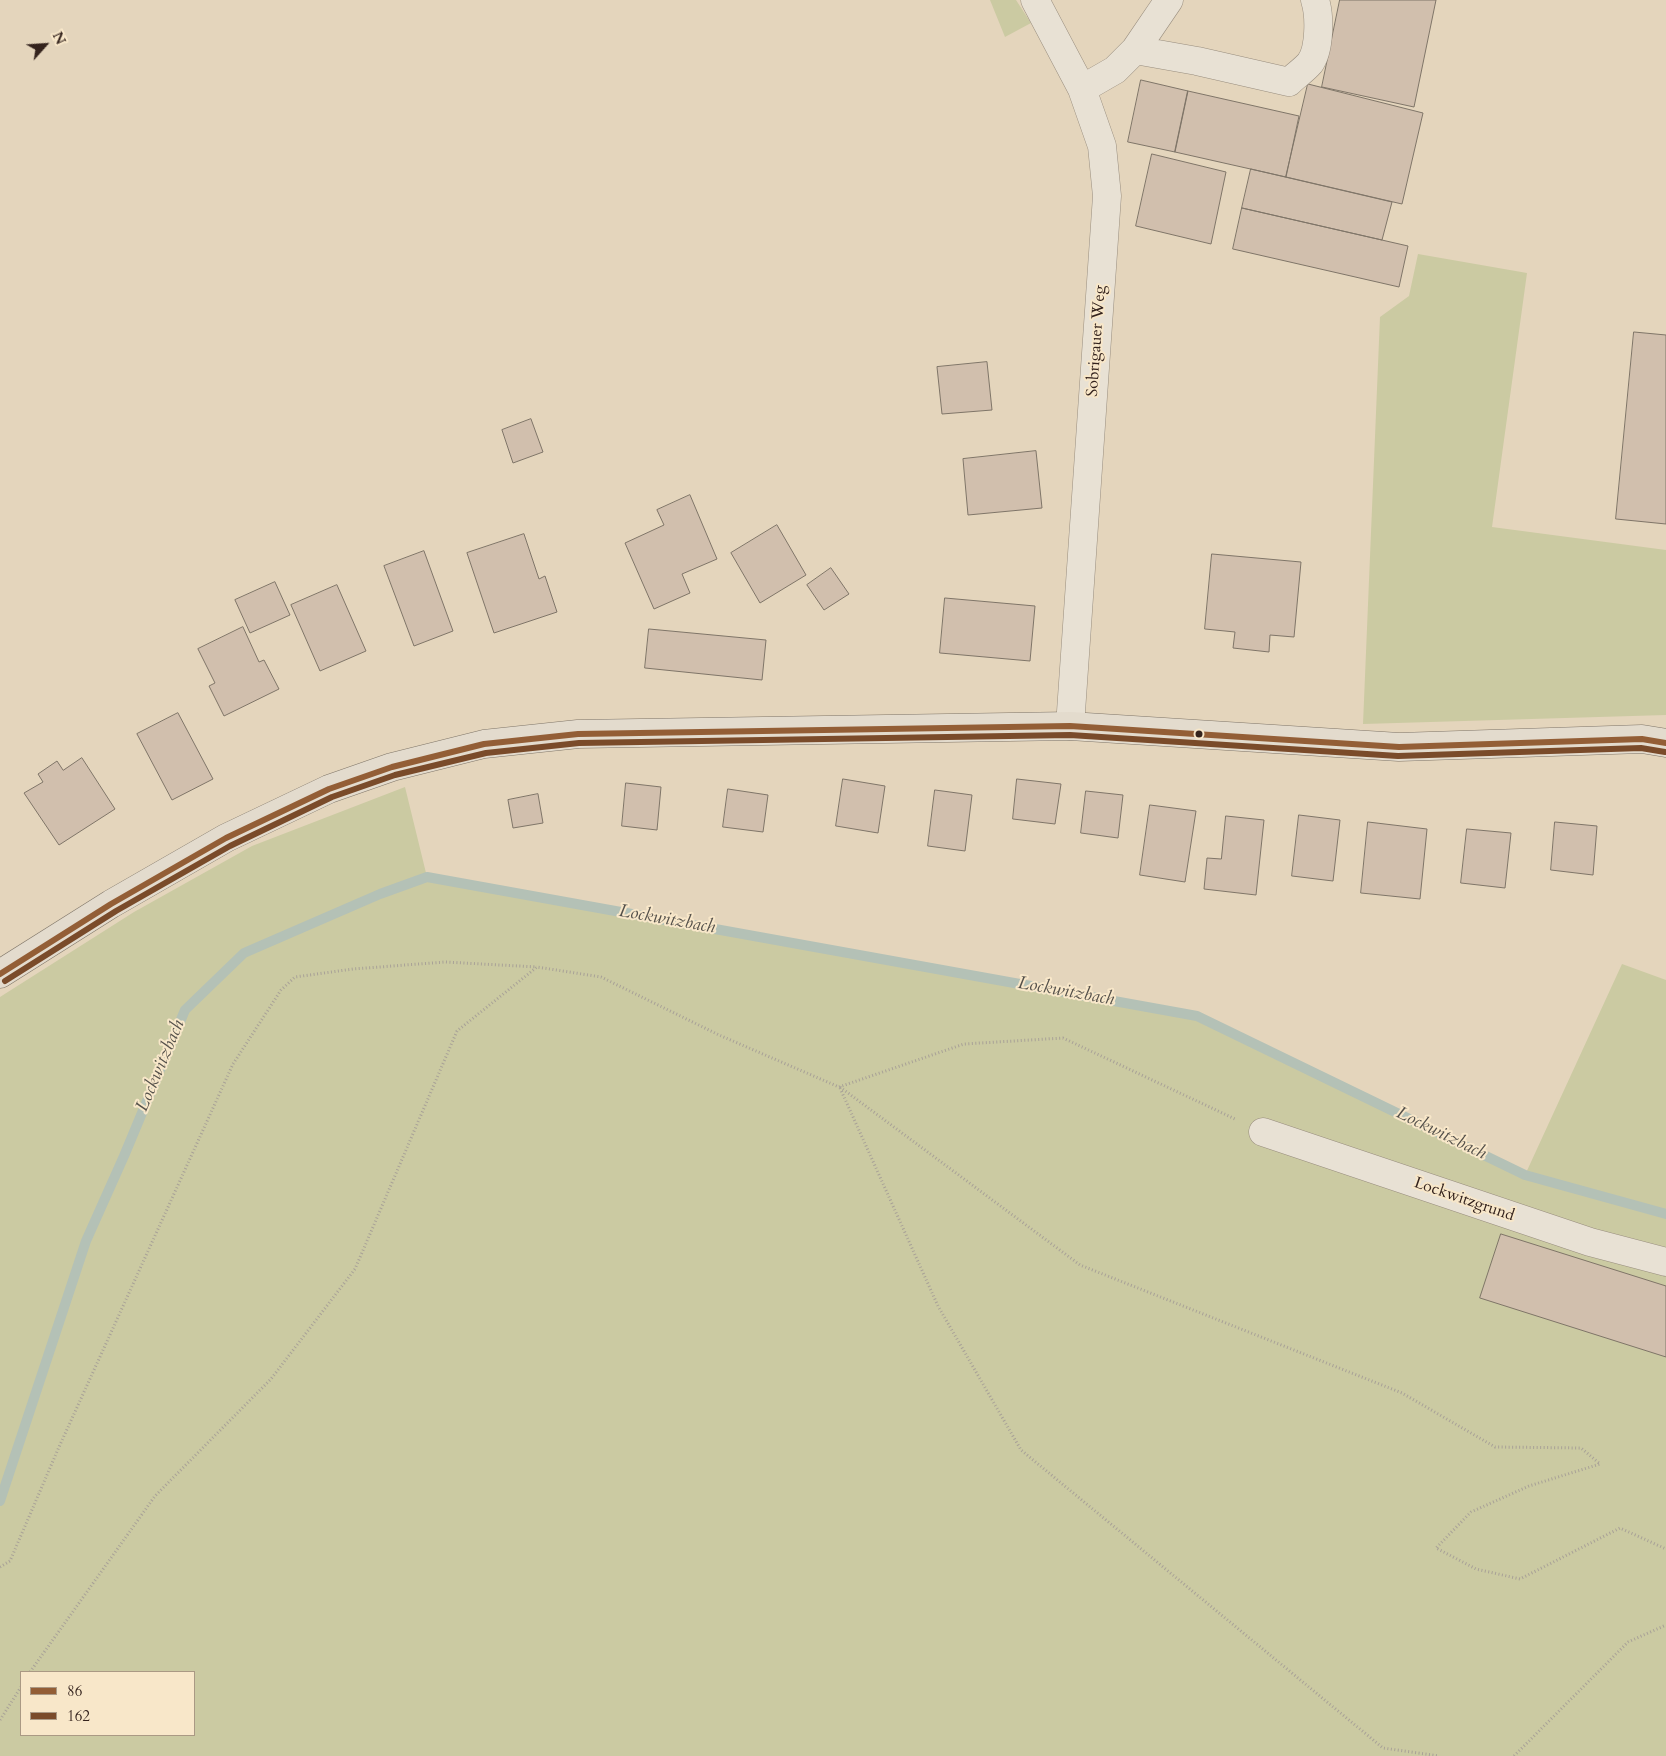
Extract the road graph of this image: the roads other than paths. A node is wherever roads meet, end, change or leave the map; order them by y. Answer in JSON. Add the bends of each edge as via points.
{"nodes":[{"id":1,"x":1035,"y":0,"type":"edge"},
{"id":2,"x":1169,"y":0,"type":"edge"},
{"id":3,"x":1314,"y":0,"type":"edge"},
{"id":4,"x":1135,"y":50,"type":"junction"},
{"id":5,"x":1082,"y":89,"type":"junction"},
{"id":6,"x":1070,"y":726,"type":"junction"},
{"id":7,"x":1666,"y":743,"type":"edge"},
{"id":8,"x":0,"y":974,"type":"edge"},
{"id":9,"x":1263,"y":1132,"type":"road end"},
{"id":10,"x":1666,"y":1262,"type":"edge"}],
"edges":[{"from":1,"to":5,"type":"street","name":"Sobrigauer Weg"},
{"from":2,"to":4,"type":"street"},
{"from":3,"to":4,"type":"street","via":[[1316,46],[1310,63],[1289,82]]},
{"from":4,"to":5,"type":"street","via":[[1115,70]]},
{"from":5,"to":6,"type":"street","name":"Sobrigauer Weg","via":[[1102,146],[1107,196]]},
{"from":6,"to":7,"type":"main road","via":[[1399,747],[1642,739]]},
{"from":6,"to":8,"type":"main road","via":[[578,734],[484,744],[392,767],[329,789],[226,838],[111,904]]},
{"from":9,"to":10,"type":"street","name":"Lockwitzgrund","via":[[1590,1242]]}]}
